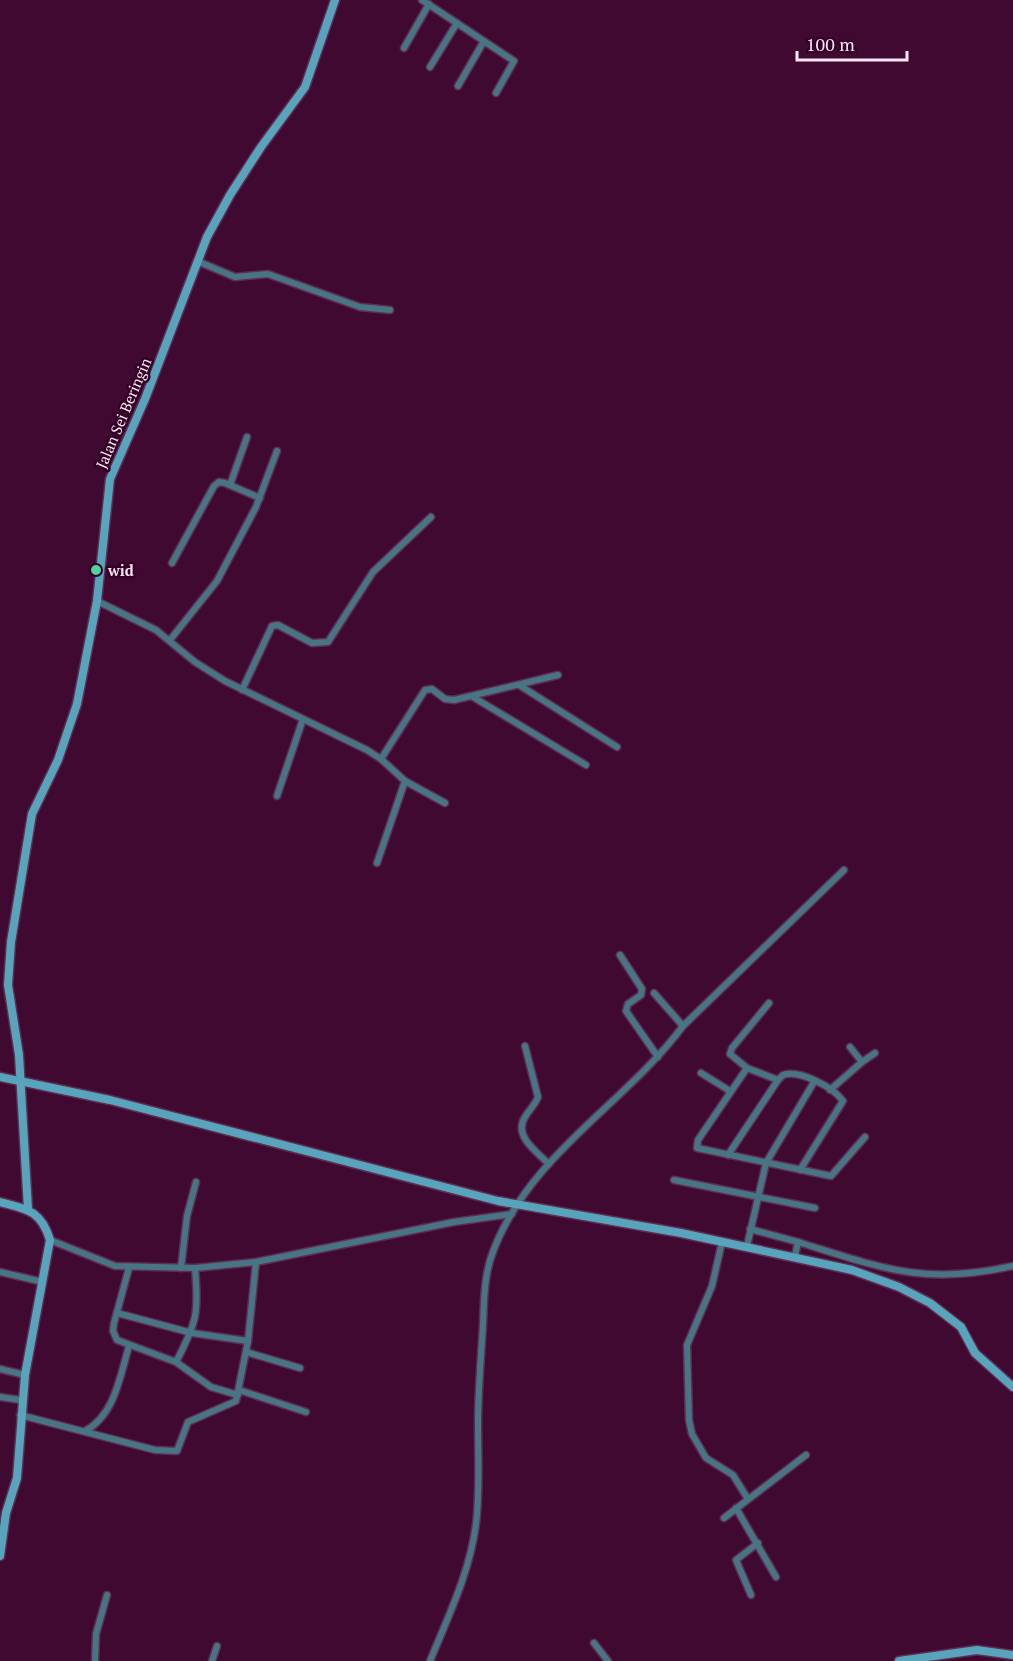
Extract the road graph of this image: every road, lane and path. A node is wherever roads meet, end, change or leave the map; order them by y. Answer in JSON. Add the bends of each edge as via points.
{"nodes":[{"id":1,"x":335,"y":0,"type":"edge"},
{"id":2,"x":422,"y":0,"type":"edge"},
{"id":3,"x":429,"y":4,"type":"junction"},
{"id":4,"x":457,"y":23,"type":"junction"},
{"id":5,"x":484,"y":41,"type":"junction"},
{"id":6,"x":405,"y":48,"type":"dead end"},
{"id":7,"x":430,"y":67,"type":"dead end"},
{"id":8,"x":458,"y":86,"type":"dead end"},
{"id":9,"x":496,"y":93,"type":"dead end"},
{"id":10,"x":197,"y":261,"type":"junction"},
{"id":11,"x":390,"y":310,"type":"dead end"},
{"id":12,"x":247,"y":437,"type":"dead end"},
{"id":13,"x":277,"y":451,"type":"dead end"},
{"id":14,"x":230,"y":485,"type":"junction"},
{"id":15,"x":260,"y":498,"type":"junction"},
{"id":16,"x":431,"y":518,"type":"dead end"},
{"id":17,"x":172,"y":563,"type":"dead end"},
{"id":18,"x":97,"y":600,"type":"junction"},
{"id":19,"x":170,"y":640,"type":"junction"},
{"id":20,"x":558,"y":675,"type":"dead end"},
{"id":21,"x":519,"y":685,"type":"junction"},
{"id":22,"x":242,"y":690,"type":"junction"},
{"id":23,"x":473,"y":697,"type":"junction"},
{"id":24,"x":303,"y":719,"type":"junction"},
{"id":25,"x":617,"y":747,"type":"dead end"},
{"id":26,"x":381,"y":759,"type":"junction"},
{"id":27,"x":586,"y":765,"type":"dead end"},
{"id":28,"x":405,"y":781,"type":"junction"},
{"id":29,"x":277,"y":796,"type":"dead end"},
{"id":30,"x":445,"y":803,"type":"dead end"},
{"id":31,"x":377,"y":862,"type":"dead end"},
{"id":32,"x":844,"y":870,"type":"dead end"},
{"id":33,"x":620,"y":955,"type":"dead end"},
{"id":34,"x":654,"y":993,"type":"dead end"},
{"id":35,"x":768,"y":1003,"type":"dead end"},
{"id":36,"x":683,"y":1026,"type":"junction"},
{"id":37,"x":525,"y":1046,"type":"dead end"},
{"id":38,"x":850,"y":1047,"type":"dead end"},
{"id":39,"x":875,"y":1053,"type":"dead end"},
{"id":40,"x":658,"y":1057,"type":"junction"},
{"id":41,"x":862,"y":1062,"type":"junction"},
{"id":42,"x":747,"y":1068,"type":"junction"},
{"id":43,"x":701,"y":1073,"type":"dead end"},
{"id":44,"x":0,"y":1077,"type":"edge"},
{"id":45,"x":21,"y":1080,"type":"junction"},
{"id":46,"x":778,"y":1080,"type":"junction"},
{"id":47,"x":814,"y":1082,"type":"junction"},
{"id":48,"x":830,"y":1090,"type":"junction"},
{"id":49,"x":730,"y":1091,"type":"junction"},
{"id":50,"x":865,"y":1137,"type":"dead end"},
{"id":51,"x":728,"y":1155,"type":"junction"},
{"id":52,"x":766,"y":1163,"type":"junction"},
{"id":53,"x":549,"y":1164,"type":"junction"},
{"id":54,"x":800,"y":1170,"type":"junction"},
{"id":55,"x":674,"y":1180,"type":"dead end"},
{"id":56,"x":196,"y":1182,"type":"dead end"},
{"id":57,"x":758,"y":1196,"type":"junction"},
{"id":58,"x":0,"y":1202,"type":"edge"},
{"id":59,"x":517,"y":1205,"type":"junction"},
{"id":60,"x":815,"y":1208,"type":"dead end"},
{"id":61,"x":28,"y":1209,"type":"junction"},
{"id":62,"x":512,"y":1214,"type":"junction"},
{"id":63,"x":750,"y":1229,"type":"junction"},
{"id":64,"x":50,"y":1240,"type":"junction"},
{"id":65,"x":722,"y":1242,"type":"junction"},
{"id":66,"x":798,"y":1242,"type":"junction"},
{"id":67,"x":747,"y":1246,"type":"junction"},
{"id":68,"x":795,"y":1256,"type":"junction"},
{"id":69,"x":256,"y":1262,"type":"junction"},
{"id":70,"x":1013,"y":1266,"type":"edge"},
{"id":71,"x":129,"y":1268,"type":"junction"},
{"id":72,"x":181,"y":1268,"type":"junction"},
{"id":73,"x":195,"y":1268,"type":"junction"},
{"id":74,"x":0,"y":1272,"type":"edge"},
{"id":75,"x":44,"y":1282,"type":"junction"},
{"id":76,"x":117,"y":1313,"type":"junction"},
{"id":77,"x":192,"y":1333,"type":"junction"},
{"id":78,"x":248,"y":1341,"type":"junction"},
{"id":79,"x":129,"y":1346,"type":"junction"},
{"id":80,"x":246,"y":1352,"type":"junction"},
{"id":81,"x":176,"y":1362,"type":"junction"},
{"id":82,"x":300,"y":1368,"type":"dead end"},
{"id":83,"x":0,"y":1369,"type":"edge"},
{"id":84,"x":25,"y":1375,"type":"junction"},
{"id":85,"x":1013,"y":1387,"type":"edge"},
{"id":86,"x":239,"y":1392,"type":"junction"},
{"id":87,"x":0,"y":1397,"type":"edge"},
{"id":88,"x":21,"y":1400,"type":"junction"},
{"id":89,"x":306,"y":1412,"type":"dead end"},
{"id":90,"x":20,"y":1415,"type":"junction"},
{"id":91,"x":85,"y":1431,"type":"junction"},
{"id":92,"x":806,"y":1455,"type":"dead end"},
{"id":93,"x":748,"y":1499,"type":"junction"},
{"id":94,"x":736,"y":1508,"type":"junction"},
{"id":95,"x":724,"y":1518,"type":"dead end"},
{"id":96,"x":758,"y":1543,"type":"junction"},
{"id":97,"x":0,"y":1556,"type":"edge"},
{"id":98,"x":776,"y":1577,"type":"dead end"},
{"id":99,"x":107,"y":1595,"type":"dead end"},
{"id":100,"x":751,"y":1595,"type":"dead end"},
{"id":101,"x":594,"y":1643,"type":"dead end"},
{"id":102,"x":217,"y":1646,"type":"dead end"},
{"id":103,"x":1013,"y":1655,"type":"edge"},
{"id":104,"x":95,"y":1661,"type":"edge"},
{"id":105,"x":212,"y":1661,"type":"edge"},
{"id":106,"x":430,"y":1661,"type":"edge"},
{"id":107,"x":608,"y":1661,"type":"edge"},
{"id":108,"x":899,"y":1661,"type":"edge"}],
"edges":[{"from":1,"to":10,"type":"street","name":"Jalan Sei Beringin","via":[[305,87],[230,195]]},
{"from":2,"to":3,"type":"street"},
{"from":3,"to":4,"type":"street"},
{"from":3,"to":6,"type":"street"},
{"from":4,"to":5,"type":"street"},
{"from":4,"to":7,"type":"street"},
{"from":5,"to":8,"type":"street"},
{"from":5,"to":9,"type":"street","via":[[514,61]]},
{"from":10,"to":11,"type":"street","via":[[235,277],[267,274],[360,307]]},
{"from":10,"to":18,"type":"street","name":"Jalan Sei Beringin","via":[[110,479]]},
{"from":12,"to":14,"type":"street"},
{"from":13,"to":15,"type":"street"},
{"from":14,"to":15,"type":"street"},
{"from":14,"to":17,"type":"street","via":[[219,482],[213,486]]},
{"from":15,"to":19,"type":"street","via":[[217,581]]},
{"from":16,"to":22,"type":"street","via":[[373,572],[327,642],[312,643],[272,626]]},
{"from":18,"to":19,"type":"street"},
{"from":18,"to":45,"type":"street","name":"Jalan Sei Beringin","via":[[72,722],[32,814],[26,838],[8,968]]},
{"from":19,"to":22,"type":"street","via":[[209,672]]},
{"from":20,"to":21,"type":"street"},
{"from":21,"to":23,"type":"street"},
{"from":21,"to":25,"type":"street"},
{"from":22,"to":24,"type":"street"},
{"from":23,"to":26,"type":"street","via":[[451,701],[432,689],[425,690]]},
{"from":23,"to":27,"type":"street"},
{"from":24,"to":26,"type":"street"},
{"from":24,"to":29,"type":"street"},
{"from":26,"to":28,"type":"street"},
{"from":28,"to":30,"type":"street"},
{"from":28,"to":31,"type":"street"},
{"from":32,"to":36,"type":"street"},
{"from":33,"to":40,"type":"street","via":[[642,989],[626,1011]]},
{"from":34,"to":36,"type":"street"},
{"from":35,"to":42,"type":"street","via":[[730,1051]]},
{"from":36,"to":40,"type":"street"},
{"from":37,"to":53,"type":"street","via":[[538,1097],[522,1122],[521,1132]]},
{"from":38,"to":41,"type":"street"},
{"from":39,"to":41,"type":"street"},
{"from":40,"to":53,"type":"street","via":[[569,1140]]},
{"from":41,"to":48,"type":"street"},
{"from":42,"to":46,"type":"street"},
{"from":42,"to":49,"type":"street"},
{"from":43,"to":49,"type":"street"},
{"from":44,"to":45,"type":"street"},
{"from":45,"to":59,"type":"street"},
{"from":45,"to":61,"type":"street","name":"Jalan Sei Beringin"},
{"from":46,"to":47,"type":"street","via":[[788,1073]]},
{"from":46,"to":51,"type":"street"},
{"from":47,"to":48,"type":"street"},
{"from":47,"to":52,"type":"street"},
{"from":48,"to":54,"type":"street","via":[[843,1103]]},
{"from":49,"to":51,"type":"street","via":[[696,1145]]},
{"from":50,"to":54,"type":"street","via":[[834,1175]]},
{"from":51,"to":52,"type":"street"},
{"from":52,"to":54,"type":"street"},
{"from":52,"to":57,"type":"street"},
{"from":53,"to":59,"type":"street"},
{"from":55,"to":57,"type":"street"},
{"from":56,"to":72,"type":"street"},
{"from":57,"to":60,"type":"street"},
{"from":57,"to":63,"type":"street"},
{"from":58,"to":61,"type":"street"},
{"from":59,"to":62,"type":"street"},
{"from":59,"to":65,"type":"street"},
{"from":61,"to":64,"type":"street","via":[[44,1226]]},
{"from":62,"to":69,"type":"street"},
{"from":62,"to":106,"type":"street","via":[[494,1248],[486,1283],[478,1390],[476,1525],[466,1567]]},
{"from":63,"to":66,"type":"street"},
{"from":63,"to":67,"type":"street"},
{"from":64,"to":71,"type":"street","via":[[100,1262]]},
{"from":64,"to":75,"type":"street"},
{"from":65,"to":67,"type":"street"},
{"from":65,"to":93,"type":"street","via":[[711,1290],[687,1345],[689,1420],[706,1458],[733,1475]]},
{"from":66,"to":68,"type":"street"},
{"from":66,"to":70,"type":"street","via":[[918,1275],[952,1275]]},
{"from":67,"to":68,"type":"street"},
{"from":68,"to":85,"type":"street","via":[[864,1274],[922,1298],[961,1327],[975,1353]]},
{"from":69,"to":73,"type":"street"},
{"from":69,"to":78,"type":"street"},
{"from":71,"to":72,"type":"street"},
{"from":71,"to":76,"type":"street"},
{"from":72,"to":73,"type":"street"},
{"from":73,"to":77,"type":"street","via":[[198,1312]]},
{"from":74,"to":75,"type":"street"},
{"from":75,"to":84,"type":"street"},
{"from":76,"to":77,"type":"street"},
{"from":76,"to":79,"type":"street","via":[[114,1336]]},
{"from":77,"to":78,"type":"street"},
{"from":77,"to":81,"type":"street"},
{"from":78,"to":80,"type":"street"},
{"from":79,"to":81,"type":"street"},
{"from":79,"to":91,"type":"street","via":[[117,1390],[94,1426]]},
{"from":80,"to":82,"type":"street"},
{"from":80,"to":86,"type":"street"},
{"from":81,"to":86,"type":"street","via":[[211,1387]]},
{"from":83,"to":84,"type":"street"},
{"from":84,"to":88,"type":"street"},
{"from":86,"to":89,"type":"street"},
{"from":86,"to":91,"type":"street","via":[[232,1404],[189,1422],[179,1448],[173,1453]]},
{"from":87,"to":88,"type":"street"},
{"from":88,"to":90,"type":"street"},
{"from":90,"to":91,"type":"street"},
{"from":90,"to":97,"type":"street","via":[[17,1478],[6,1513]]},
{"from":92,"to":93,"type":"street"},
{"from":93,"to":94,"type":"street"},
{"from":94,"to":95,"type":"street"},
{"from":94,"to":96,"type":"street"},
{"from":96,"to":98,"type":"street"},
{"from":96,"to":100,"type":"street","via":[[736,1560]]},
{"from":99,"to":104,"type":"street","via":[[96,1634]]},
{"from":101,"to":107,"type":"street"},
{"from":102,"to":105,"type":"street"},
{"from":103,"to":108,"type":"street","via":[[977,1650]]}]}
